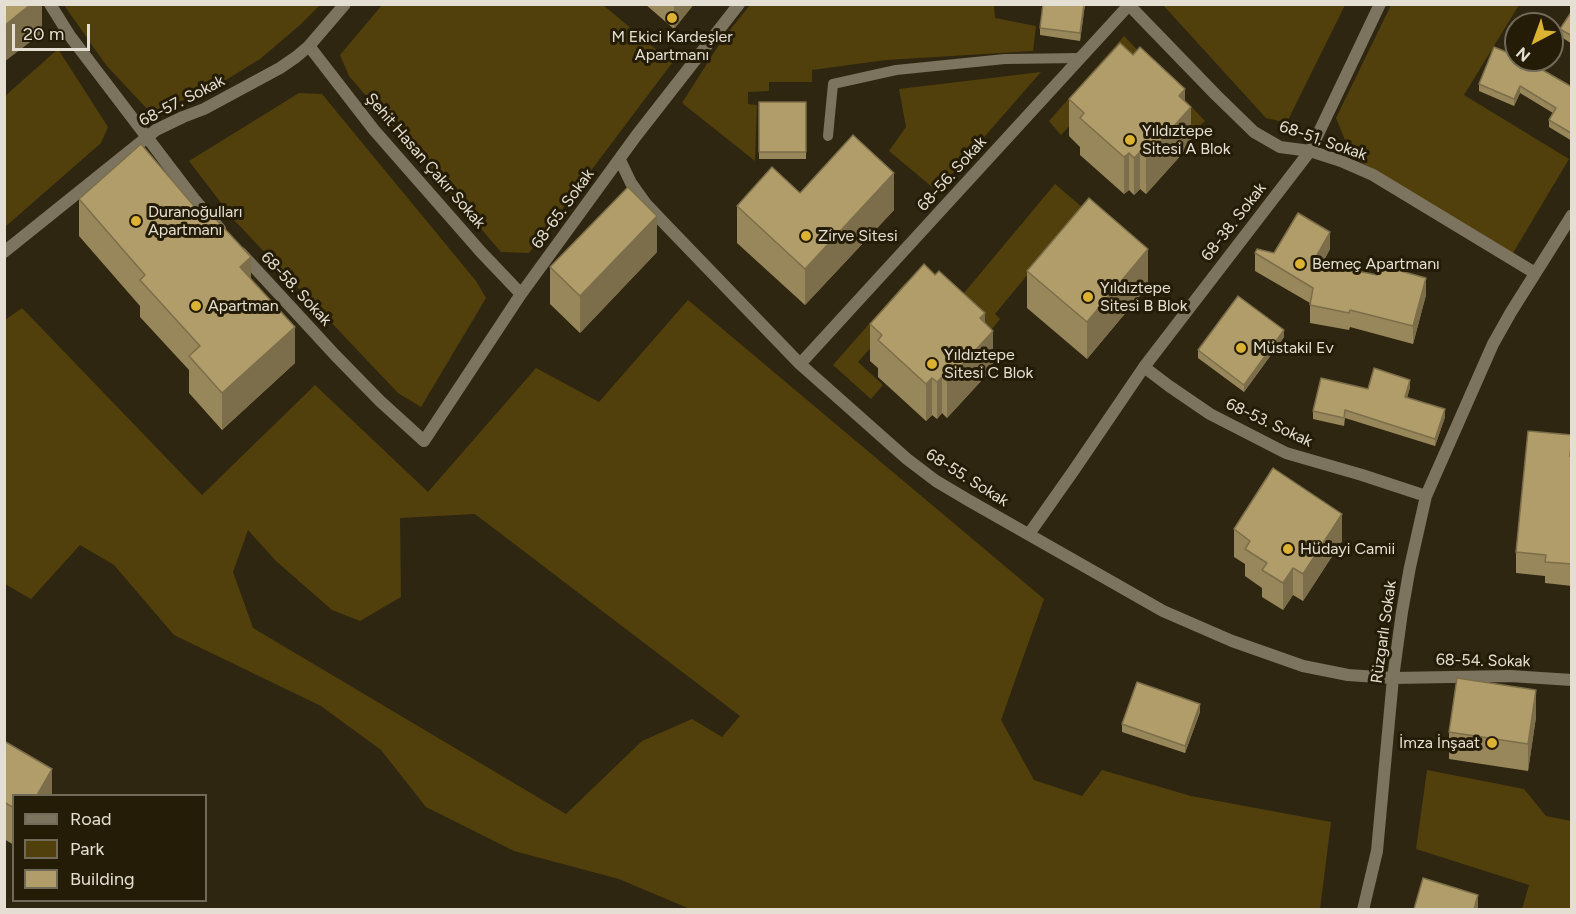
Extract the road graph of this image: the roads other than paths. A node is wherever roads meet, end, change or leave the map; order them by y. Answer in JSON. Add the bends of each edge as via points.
{"nodes":[{"id":1,"x":50,"y":4,"type":"edge"},
{"id":2,"x":345,"y":4,"type":"edge"},
{"id":3,"x":739,"y":4,"type":"edge"},
{"id":4,"x":1380,"y":4,"type":"edge"},
{"id":5,"x":1128,"y":5,"type":"edge"},
{"id":6,"x":309,"y":46,"type":"junction"},
{"id":7,"x":1080,"y":58,"type":"junction"},
{"id":8,"x":147,"y":136,"type":"junction"},
{"id":9,"x":828,"y":136,"type":"dead end"},
{"id":10,"x":1310,"y":151,"type":"junction"},
{"id":11,"x":620,"y":160,"type":"junction"},
{"id":12,"x":1572,"y":215,"type":"edge"},
{"id":13,"x":4,"y":252,"type":"edge"},
{"id":14,"x":1535,"y":273,"type":"junction"},
{"id":15,"x":521,"y":294,"type":"junction"},
{"id":16,"x":800,"y":364,"type":"junction"},
{"id":17,"x":1144,"y":367,"type":"junction"},
{"id":18,"x":424,"y":441,"type":"joint"},
{"id":19,"x":1426,"y":496,"type":"junction"},
{"id":20,"x":1029,"y":534,"type":"junction"},
{"id":21,"x":1393,"y":678,"type":"junction"},
{"id":22,"x":1572,"y":680,"type":"edge"},
{"id":23,"x":1363,"y":909,"type":"edge"}],
"edges":[{"from":1,"to":8,"type":"street","name":"68-58. Sokak"},
{"from":2,"to":6,"type":"street","name":"68-57. Sokak"},
{"from":3,"to":11,"type":"street","name":"68-65. Sokak"},
{"from":4,"to":10,"type":"street","name":"68-38. Sokak"},
{"from":5,"to":7,"type":"street","name":"68-56. Sokak"},
{"from":5,"to":10,"type":"street","name":"68-51. Sokak","via":[[1254,132],[1280,147]]},
{"from":6,"to":8,"type":"street","name":"68-57. Sokak","via":[[280,68]]},
{"from":6,"to":15,"type":"street","name":"Şehit Hasan Çakır Sokak","via":[[374,130]]},
{"from":7,"to":9,"type":"lane","via":[[1005,59],[896,70],[833,84]]},
{"from":7,"to":16,"type":"street","name":"68-56. Sokak"},
{"from":8,"to":13,"type":"street","name":"68-57. Sokak"},
{"from":8,"to":18,"type":"street","name":"68-58. Sokak","via":[[194,199],[253,267],[380,401]]},
{"from":10,"to":14,"type":"street","name":"68-51. Sokak","via":[[1373,175]]},
{"from":10,"to":17,"type":"street","name":"68-38. Sokak"},
{"from":11,"to":15,"type":"street","name":"68-65. Sokak"},
{"from":11,"to":16,"type":"street","name":"68-55. Sokak","via":[[646,204]]},
{"from":12,"to":14,"type":"street","name":"Rüzgarlı Sokak"},
{"from":14,"to":19,"type":"street","name":"Rüzgarlı Sokak","via":[[1494,344]]},
{"from":15,"to":18,"type":"street","name":"68-65. Sokak"},
{"from":16,"to":20,"type":"street","name":"68-55. Sokak","via":[[936,481]]},
{"from":17,"to":19,"type":"street","name":"68-53. Sokak","via":[[1210,414],[1287,453]]},
{"from":17,"to":20,"type":"street","name":"68-38. Sokak"},
{"from":19,"to":21,"type":"street","name":"Rüzgarlı Sokak","via":[[1401,612]]},
{"from":20,"to":21,"type":"street","name":"68-55. Sokak","via":[[1163,610],[1232,641],[1303,666]]},
{"from":21,"to":22,"type":"street","name":"68-54. Sokak","via":[[1510,676]]},
{"from":21,"to":23,"type":"street","name":"Rüzgarlı Sokak","via":[[1377,851]]}]}
